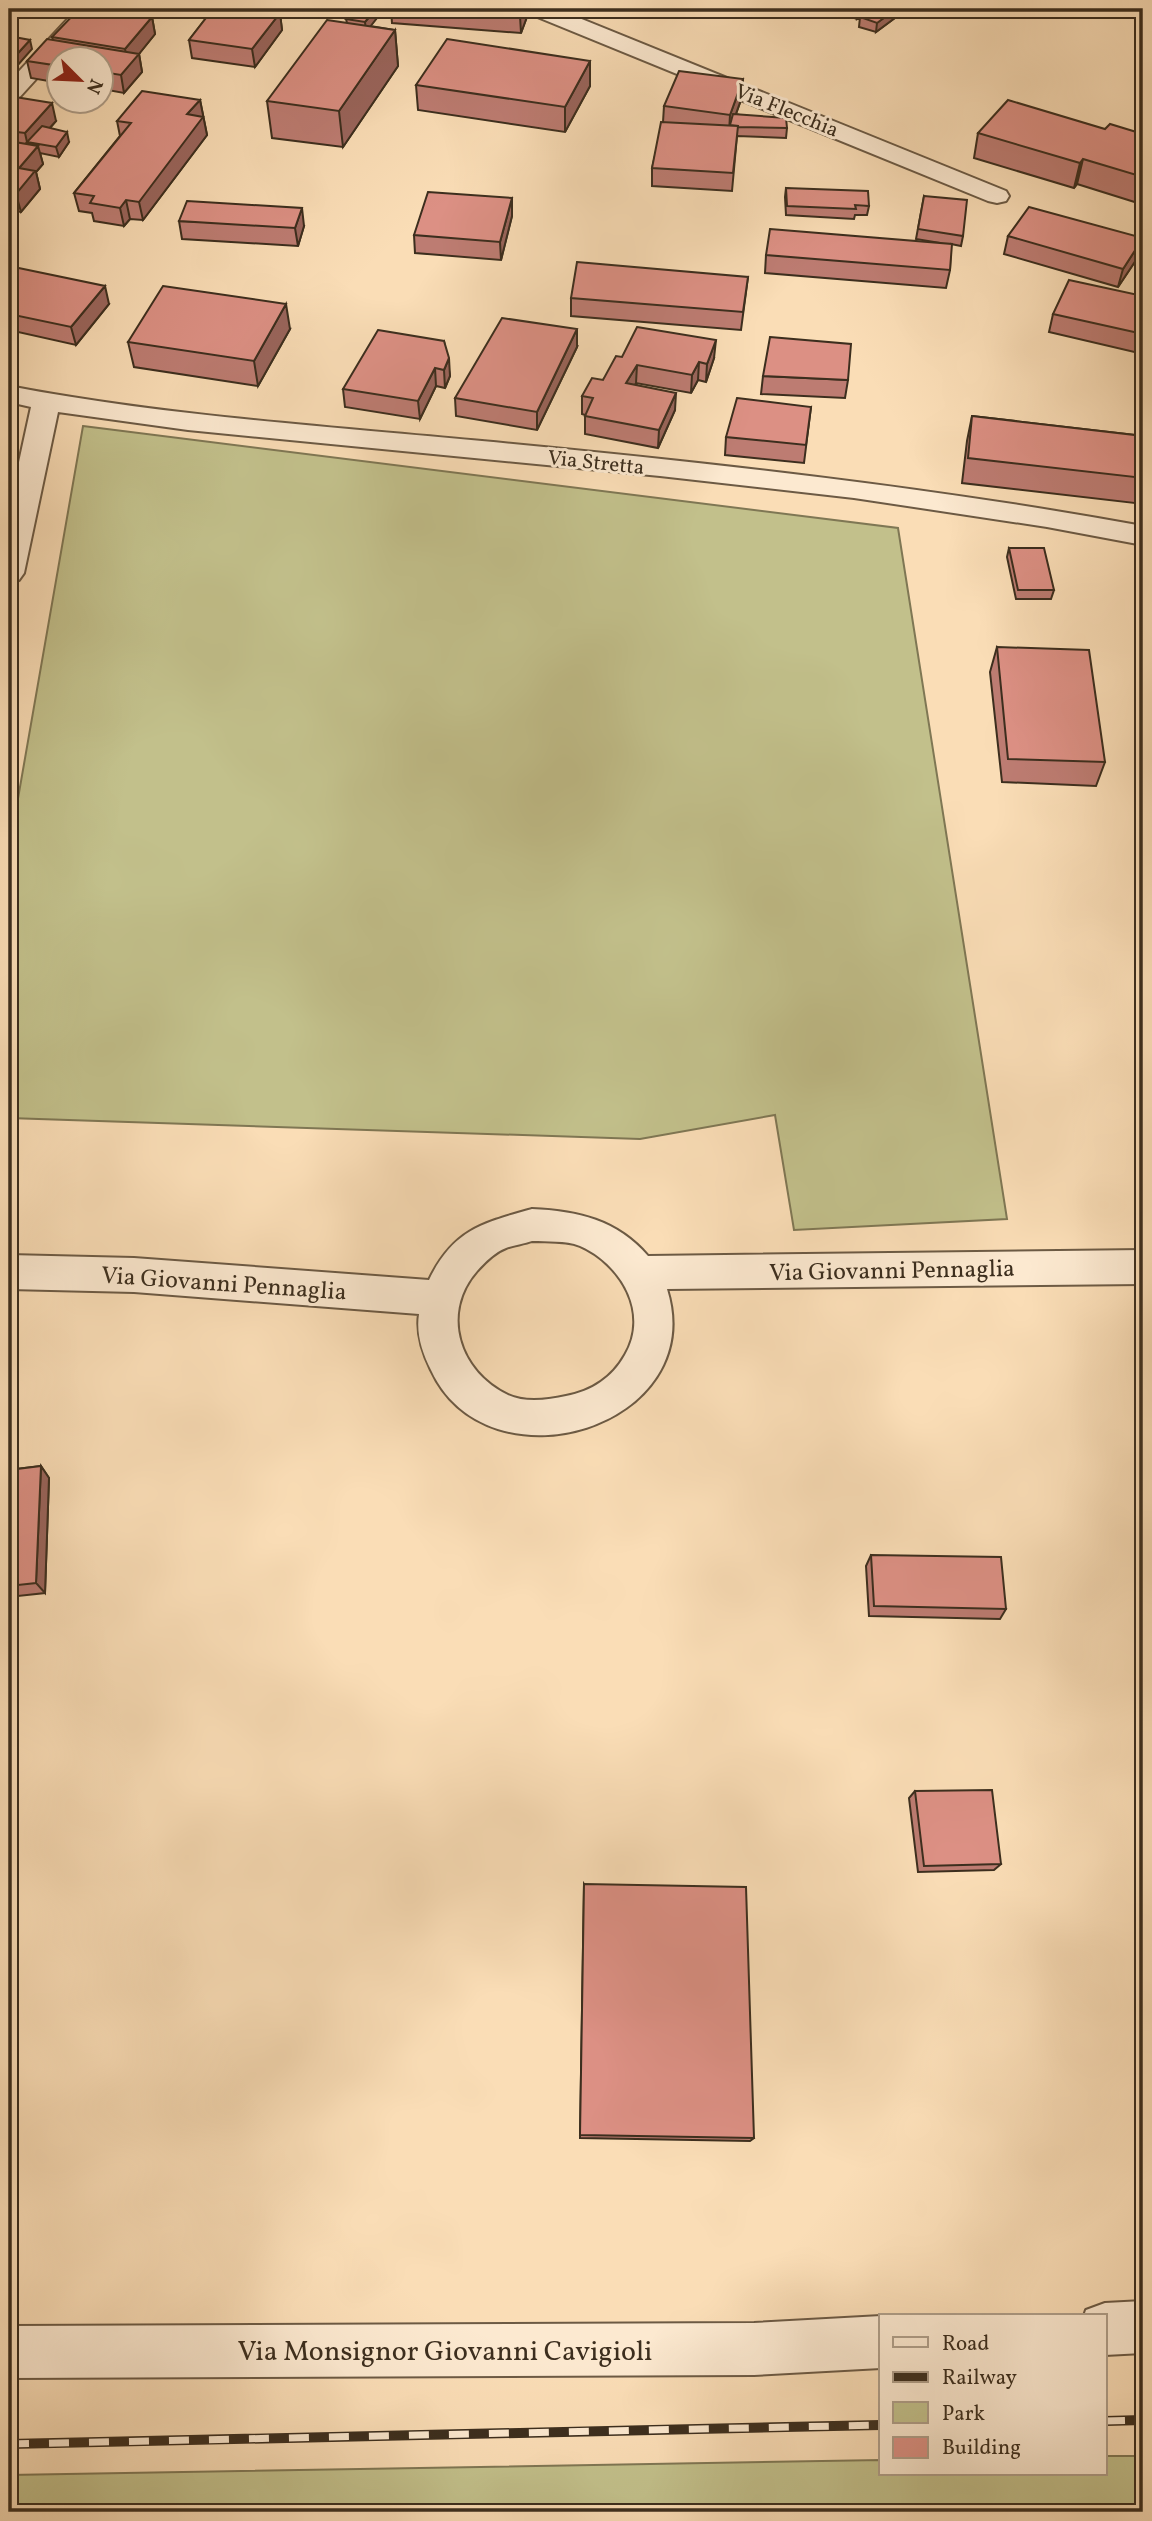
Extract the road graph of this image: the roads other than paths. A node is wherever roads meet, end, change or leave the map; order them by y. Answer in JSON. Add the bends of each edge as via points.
{"nodes":[{"id":1,"x":89,"y":9,"type":"edge"},
{"id":2,"x":538,"y":9,"type":"edge"},
{"id":3,"x":9,"y":95,"type":"edge"},
{"id":4,"x":997,"y":196,"type":"dead end"},
{"id":5,"x":9,"y":394,"type":"edge"},
{"id":6,"x":46,"y":402,"type":"junction"},
{"id":7,"x":1143,"y":536,"type":"edge"},
{"id":8,"x":9,"y":573,"type":"edge"},
{"id":9,"x":1143,"y":1267,"type":"edge"},
{"id":10,"x":9,"y":1272,"type":"edge"},
{"id":11,"x":641,"y":1273,"type":"junction"},
{"id":12,"x":439,"y":1298,"type":"junction"},
{"id":13,"x":1143,"y":2327,"type":"edge"},
{"id":14,"x":1106,"y":2329,"type":"edge"},
{"id":15,"x":879,"y":2342,"type":"edge"},
{"id":16,"x":9,"y":2352,"type":"edge"}],
"edges":[{"from":1,"to":3,"type":"street"},
{"from":2,"to":4,"type":"street","name":"Via Flecchia"},
{"from":5,"to":6,"type":"street","name":"Via Stretta"},
{"from":6,"to":7,"type":"street","name":"Via Stretta","via":[[797,482],[1031,513]]},
{"from":6,"to":8,"type":"street"},
{"from":9,"to":11,"type":"street","name":"Via Giovanni Pennaglia"},
{"from":10,"to":12,"type":"street","name":"Via Giovanni Pennaglia","via":[[134,1275]]},
{"from":11,"to":12,"type":"street","via":[[612,1245],[587,1233],[532,1225],[491,1238],[458,1263]]},
{"from":11,"to":12,"type":"street","via":[[654,1308],[651,1346],[632,1380],[600,1405],[559,1418],[515,1416],[477,1398],[450,1370],[436,1335]]},
{"from":13,"to":14,"type":"street"},
{"from":15,"to":16,"type":"street","name":"Via Monsignor Giovanni Cavigioli","via":[[754,2349]]}]}
